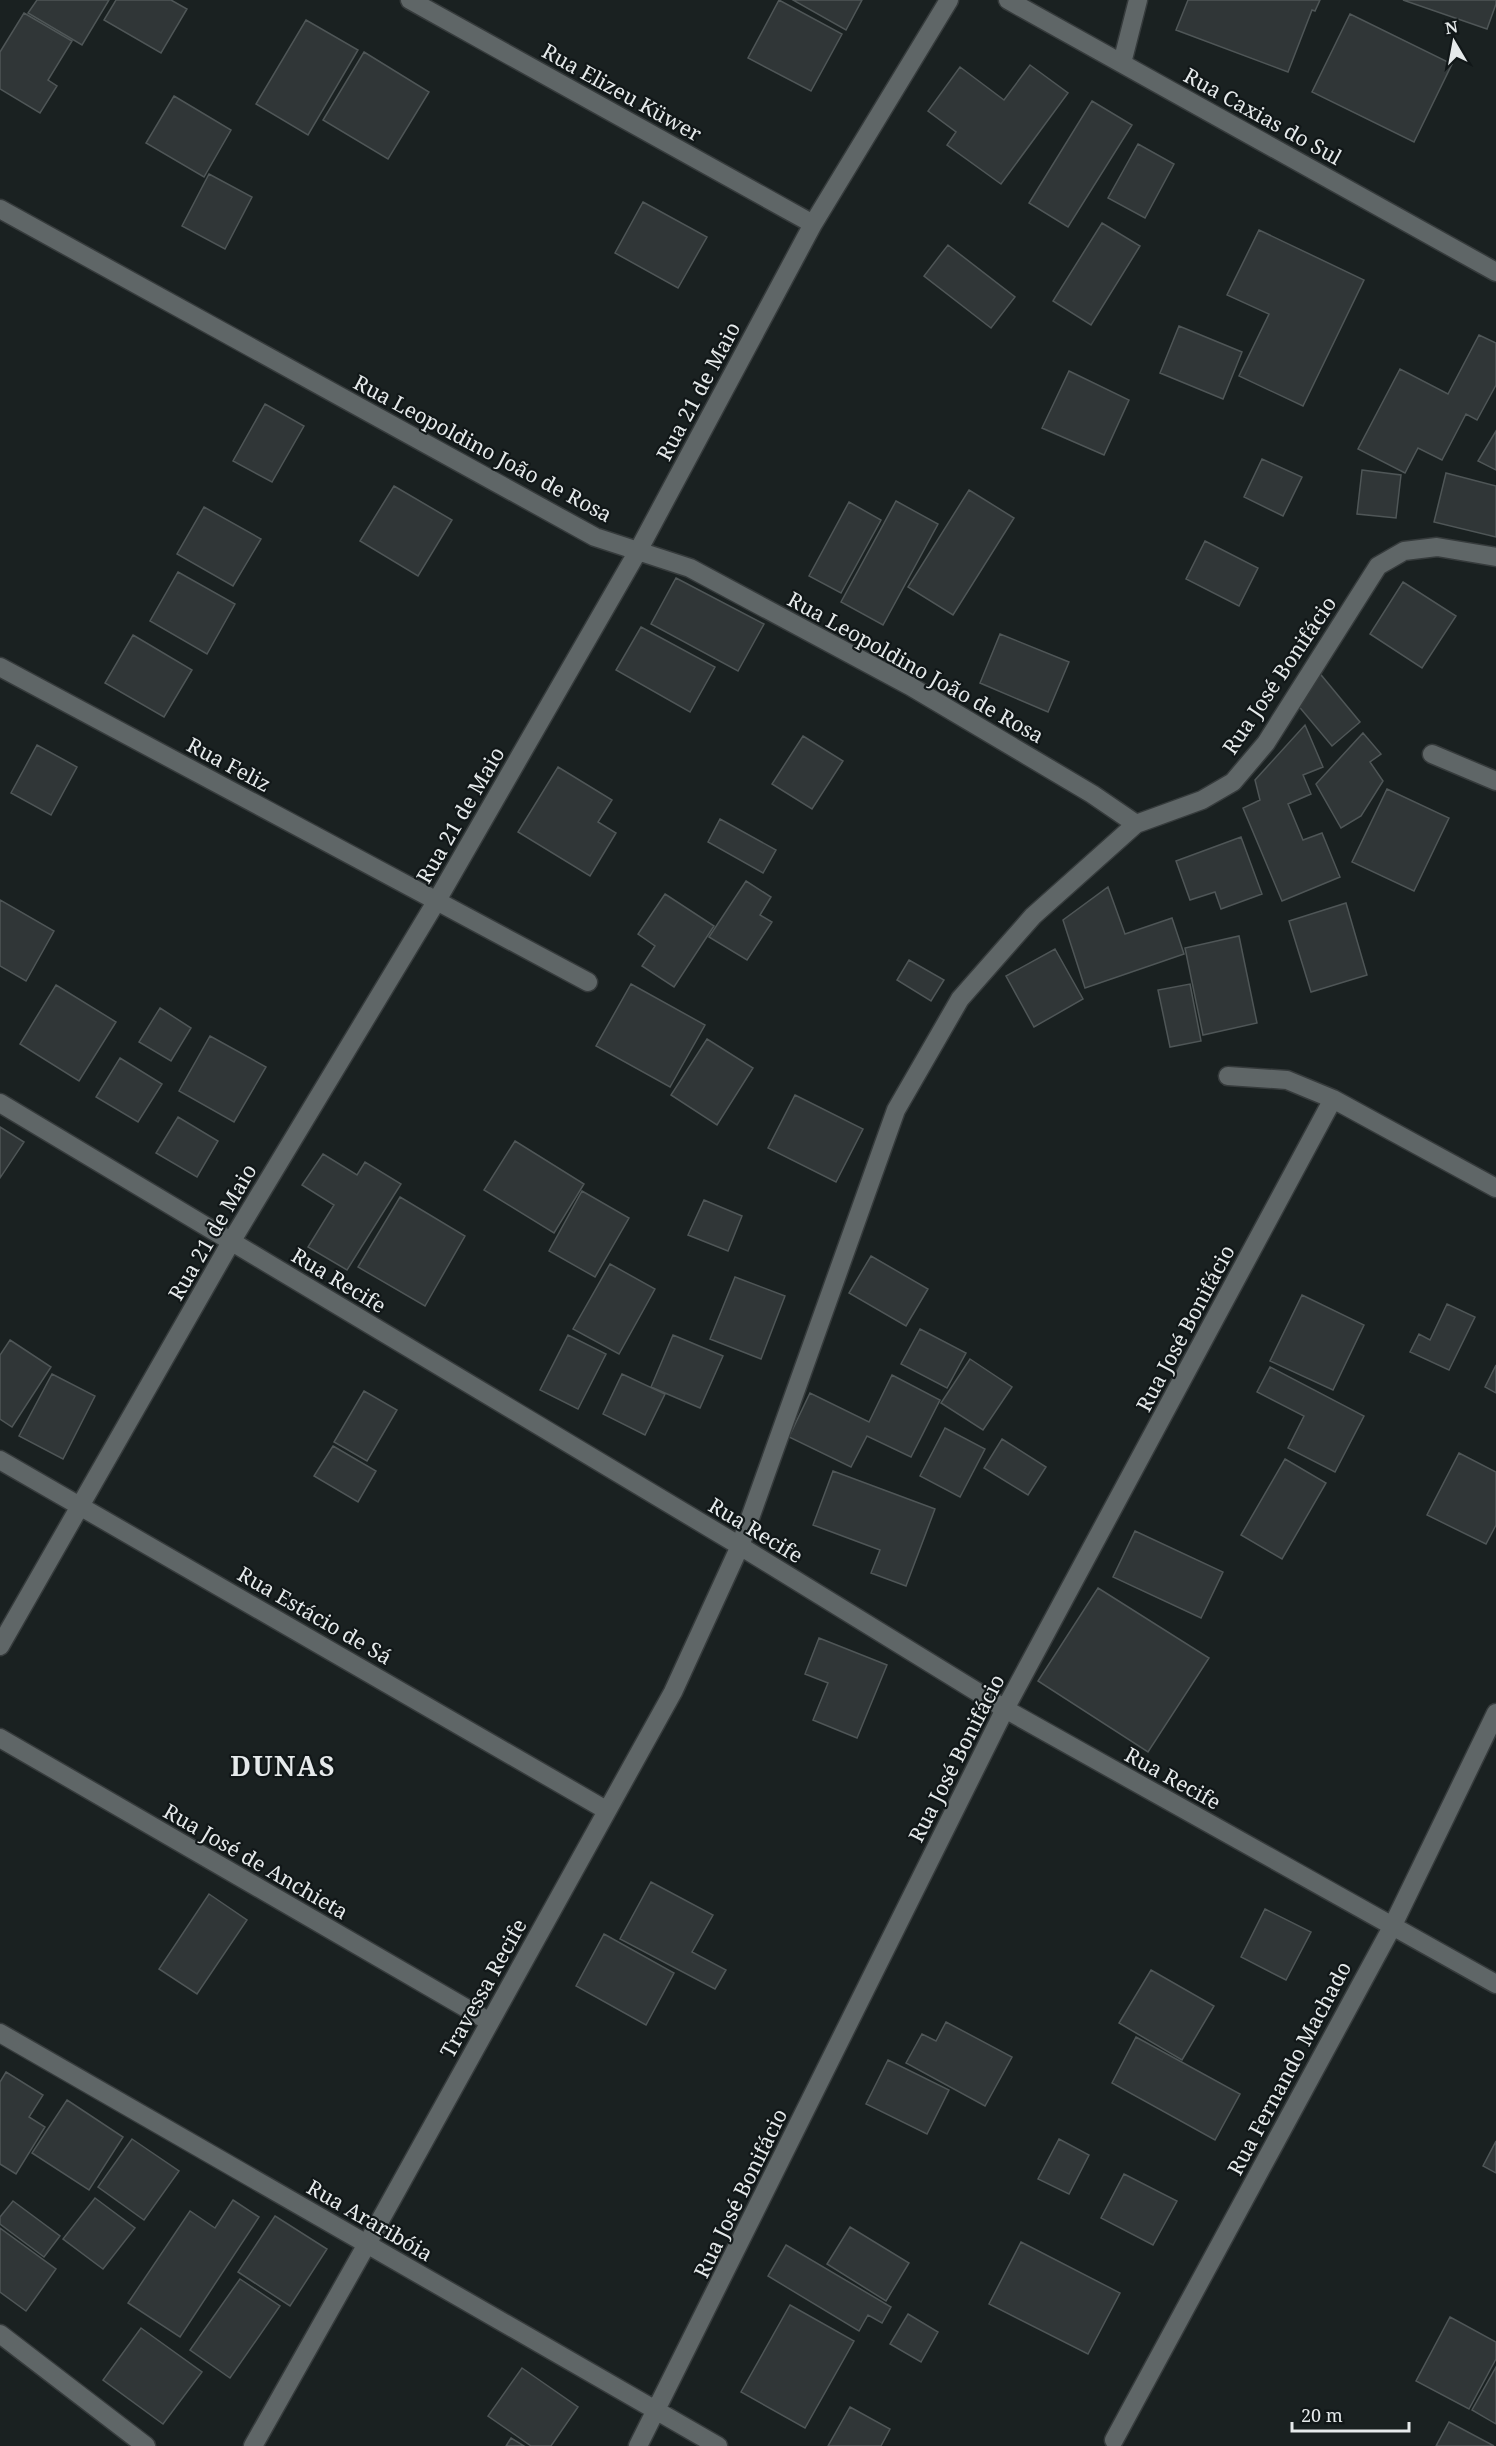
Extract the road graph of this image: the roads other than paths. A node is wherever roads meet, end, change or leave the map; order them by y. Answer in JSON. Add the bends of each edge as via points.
{"nodes":[{"id":1,"x":410,"y":0,"type":"edge"},
{"id":2,"x":949,"y":0,"type":"edge"},
{"id":3,"x":1008,"y":0,"type":"edge"},
{"id":4,"x":1138,"y":0,"type":"edge"},
{"id":5,"x":1122,"y":63,"type":"junction"},
{"id":6,"x":0,"y":209,"type":"edge"},
{"id":7,"x":813,"y":224,"type":"junction"},
{"id":8,"x":1496,"y":272,"type":"edge"},
{"id":9,"x":638,"y":551,"type":"junction"},
{"id":10,"x":1496,"y":557,"type":"edge"},
{"id":11,"x":0,"y":666,"type":"edge"},
{"id":12,"x":1432,"y":754,"type":"dead end"},
{"id":13,"x":1496,"y":781,"type":"edge"},
{"id":14,"x":1136,"y":824,"type":"junction"},
{"id":15,"x":436,"y":902,"type":"junction"},
{"id":16,"x":588,"y":982,"type":"dead end"},
{"id":17,"x":1228,"y":1076,"type":"dead end"},
{"id":18,"x":1333,"y":1099,"type":"junction"},
{"id":19,"x":0,"y":1103,"type":"edge"},
{"id":20,"x":1496,"y":1188,"type":"edge"},
{"id":21,"x":231,"y":1242,"type":"junction"},
{"id":22,"x":0,"y":1460,"type":"edge"},
{"id":23,"x":80,"y":1505,"type":"junction"},
{"id":24,"x":740,"y":1546,"type":"junction"},
{"id":25,"x":0,"y":1646,"type":"edge"},
{"id":26,"x":1005,"y":1709,"type":"junction"},
{"id":27,"x":1496,"y":1713,"type":"edge"},
{"id":28,"x":0,"y":1738,"type":"edge"},
{"id":29,"x":606,"y":1810,"type":"junction"},
{"id":30,"x":1392,"y":1927,"type":"junction"},
{"id":31,"x":1496,"y":1984,"type":"edge"},
{"id":32,"x":490,"y":2022,"type":"junction"},
{"id":33,"x":0,"y":2033,"type":"edge"},
{"id":34,"x":367,"y":2244,"type":"junction"},
{"id":35,"x":0,"y":2334,"type":"edge"},
{"id":36,"x":657,"y":2412,"type":"junction"},
{"id":37,"x":1114,"y":2440,"type":"dead end"},
{"id":38,"x":147,"y":2446,"type":"edge"},
{"id":39,"x":253,"y":2446,"type":"edge"},
{"id":40,"x":638,"y":2446,"type":"edge"},
{"id":41,"x":718,"y":2446,"type":"edge"}],
"edges":[{"from":1,"to":7,"type":"street","name":"Rua Elizeu Küwer"},
{"from":2,"to":7,"type":"street","name":"Rua 21 de Maio"},
{"from":3,"to":5,"type":"street","name":"Rua Caxias do Sul"},
{"from":4,"to":5,"type":"street"},
{"from":5,"to":8,"type":"street","name":"Rua Caxias do Sul"},
{"from":6,"to":9,"type":"street","name":"Rua Leopoldino João de Rosa","via":[[596,537]]},
{"from":7,"to":9,"type":"street","name":"Rua 21 de Maio"},
{"from":9,"to":14,"type":"street","name":"Rua Leopoldino João de Rosa","via":[[690,568],[910,686]]},
{"from":9,"to":15,"type":"street","name":"Rua 21 de Maio"},
{"from":10,"to":14,"type":"street","name":"Rua José Bonifácio","via":[[1437,547],[1404,551],[1378,566],[1266,743],[1233,782],[1202,800]]},
{"from":11,"to":15,"type":"street","name":"Rua Feliz"},
{"from":12,"to":13,"type":"street"},
{"from":14,"to":24,"type":"street","name":"Rua José Bonifácio","via":[[1033,916],[960,999],[896,1110]]},
{"from":15,"to":16,"type":"street","name":"Rua Feliz"},
{"from":15,"to":21,"type":"street","name":"Rua 21 de Maio"},
{"from":17,"to":18,"type":"street","via":[[1287,1080]]},
{"from":18,"to":20,"type":"street"},
{"from":18,"to":26,"type":"street","name":"Rua José Bonifácio"},
{"from":19,"to":21,"type":"street","name":"Rua Recife"},
{"from":21,"to":23,"type":"street","name":"Rua 21 de Maio"},
{"from":21,"to":24,"type":"street","name":"Rua Recife"},
{"from":22,"to":23,"type":"street","name":"Rua Estácio de Sá"},
{"from":23,"to":25,"type":"street","name":"Rua 21 de Maio"},
{"from":23,"to":29,"type":"street","name":"Rua Estácio de Sá"},
{"from":24,"to":26,"type":"street","name":"Rua Recife"},
{"from":24,"to":29,"type":"street","name":"Travessa Recife","via":[[673,1692]]},
{"from":26,"to":30,"type":"street","name":"Rua Recife"},
{"from":26,"to":36,"type":"street","name":"Rua José Bonifácio"},
{"from":27,"to":30,"type":"street","name":"Rua Fernando Machado"},
{"from":28,"to":32,"type":"street","name":"Rua José de Anchieta"},
{"from":29,"to":32,"type":"street","name":"Travessa Recife"},
{"from":30,"to":31,"type":"street","name":"Rua Recife"},
{"from":30,"to":37,"type":"street","name":"Rua Fernando Machado"},
{"from":32,"to":34,"type":"street","name":"Travessa Recife"},
{"from":33,"to":34,"type":"street","name":"Rua Araribóia"},
{"from":34,"to":36,"type":"street","name":"Rua Araribóia"},
{"from":34,"to":39,"type":"street","name":"Travessa Recife"},
{"from":35,"to":38,"type":"street"},
{"from":36,"to":40,"type":"street","name":"Rua José Bonifácio"},
{"from":36,"to":41,"type":"street","name":"Rua Araribóia"}]}
